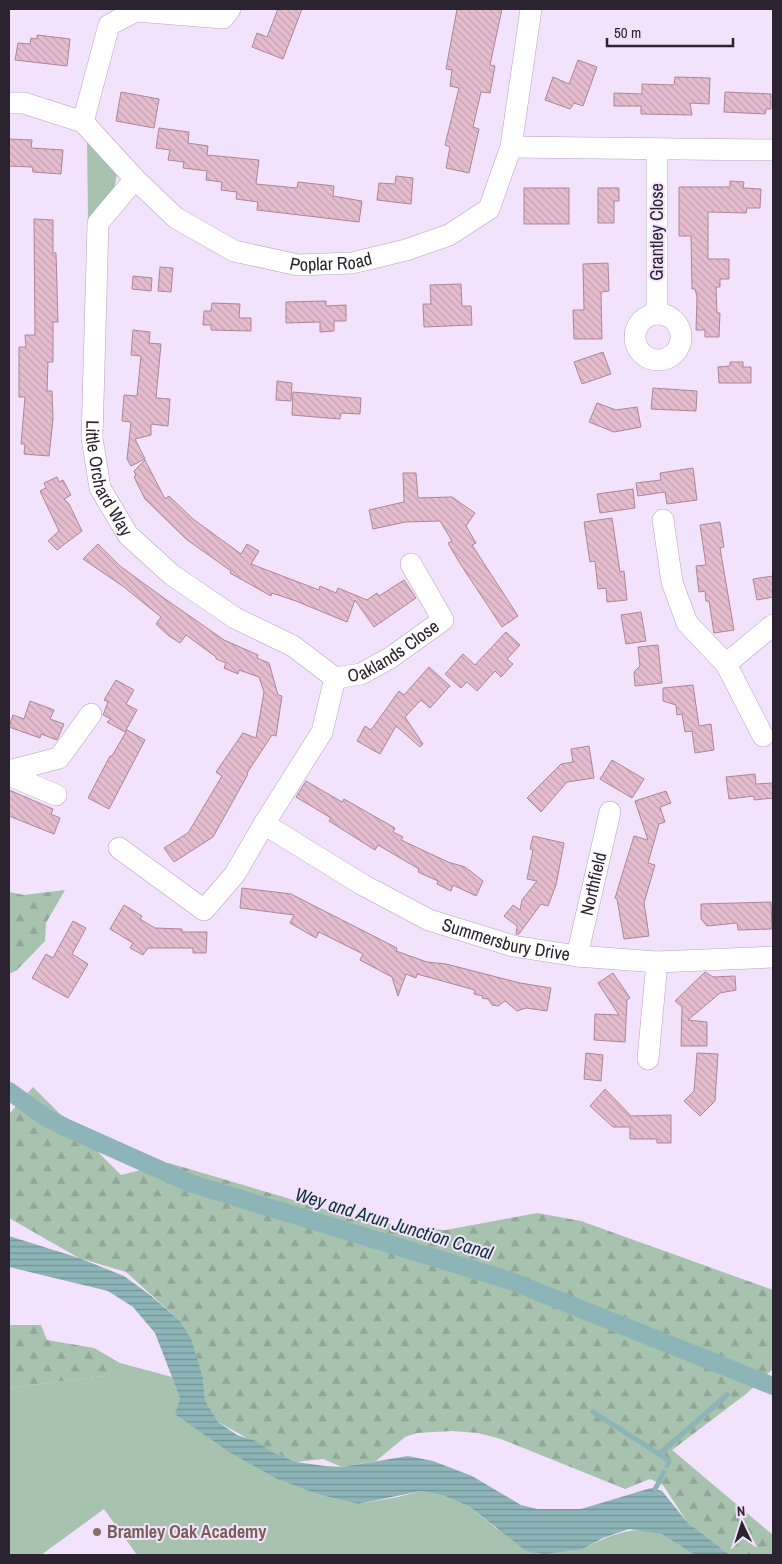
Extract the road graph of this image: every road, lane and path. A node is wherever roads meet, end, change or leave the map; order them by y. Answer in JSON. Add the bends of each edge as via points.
{"nodes":[{"id":1,"x":230,"y":9,"type":"edge"},
{"id":2,"x":531,"y":9,"type":"edge"},
{"id":3,"x":111,"y":17,"type":"edge"},
{"id":4,"x":9,"y":103,"type":"edge"},
{"id":5,"x":82,"y":122,"type":"junction"},
{"id":6,"x":511,"y":147,"type":"junction"},
{"id":7,"x":657,"y":149,"type":"junction"},
{"id":8,"x":773,"y":150,"type":"edge"},
{"id":9,"x":135,"y":179,"type":"junction"},
{"id":10,"x":657,"y":314,"type":"dead end"},
{"id":11,"x":663,"y":520,"type":"dead end"},
{"id":12,"x":411,"y":564,"type":"dead end"},
{"id":13,"x":773,"y":625,"type":"edge"},
{"id":14,"x":726,"y":664,"type":"junction"},
{"id":15,"x":335,"y":678,"type":"junction"},
{"id":16,"x":91,"y":714,"type":"dead end"},
{"id":17,"x":763,"y":736,"type":"dead end"},
{"id":18,"x":9,"y":773,"type":"edge"},
{"id":19,"x":56,"y":795,"type":"dead end"},
{"id":20,"x":610,"y":812,"type":"dead end"},
{"id":21,"x":264,"y":824,"type":"junction"},
{"id":22,"x":119,"y":848,"type":"dead end"},
{"id":23,"x":577,"y":956,"type":"junction"},
{"id":24,"x":773,"y":957,"type":"edge"},
{"id":25,"x":657,"y":962,"type":"junction"},
{"id":26,"x":648,"y":1059,"type":"dead end"}],
"edges":[{"from":1,"to":3,"type":"street","via":[[222,18],[136,11]]},
{"from":2,"to":6,"type":"street","name":"Poplar Road"},
{"from":3,"to":5,"type":"street"},
{"from":4,"to":5,"type":"street","name":"Poplar Road","via":[[24,104]]},
{"from":5,"to":9,"type":"street","name":"Poplar Road"},
{"from":6,"to":7,"type":"street"},
{"from":6,"to":9,"type":"street","name":"Poplar Road","via":[[489,209],[449,236],[352,263],[298,265],[234,251],[176,218]]},
{"from":7,"to":8,"type":"street"},
{"from":7,"to":10,"type":"street","name":"Grantley Close"},
{"from":9,"to":15,"type":"street","name":"Little Orchard Way","via":[[98,224],[92,438],[100,488],[128,535],[172,575],[235,618],[293,646]]},
{"from":11,"to":14,"type":"street","via":[[672,582],[687,623]]},
{"from":12,"to":15,"type":"street","name":"Oaklands Close","via":[[443,620],[390,658],[361,674]]},
{"from":13,"to":14,"type":"street"},
{"from":14,"to":17,"type":"street"},
{"from":15,"to":21,"type":"street","via":[[322,732]]},
{"from":16,"to":18,"type":"street","via":[[59,758]]},
{"from":18,"to":19,"type":"street"},
{"from":20,"to":23,"type":"street","name":"Northfield"},
{"from":21,"to":22,"type":"street","via":[[235,874],[204,910]]},
{"from":21,"to":23,"type":"street","name":"Summersbury Drive","via":[[363,885],[429,920],[513,946]]},
{"from":23,"to":25,"type":"street","name":"Summersbury Drive"},
{"from":24,"to":25,"type":"street","name":"Summersbury Drive"},
{"from":25,"to":26,"type":"street"}]}
